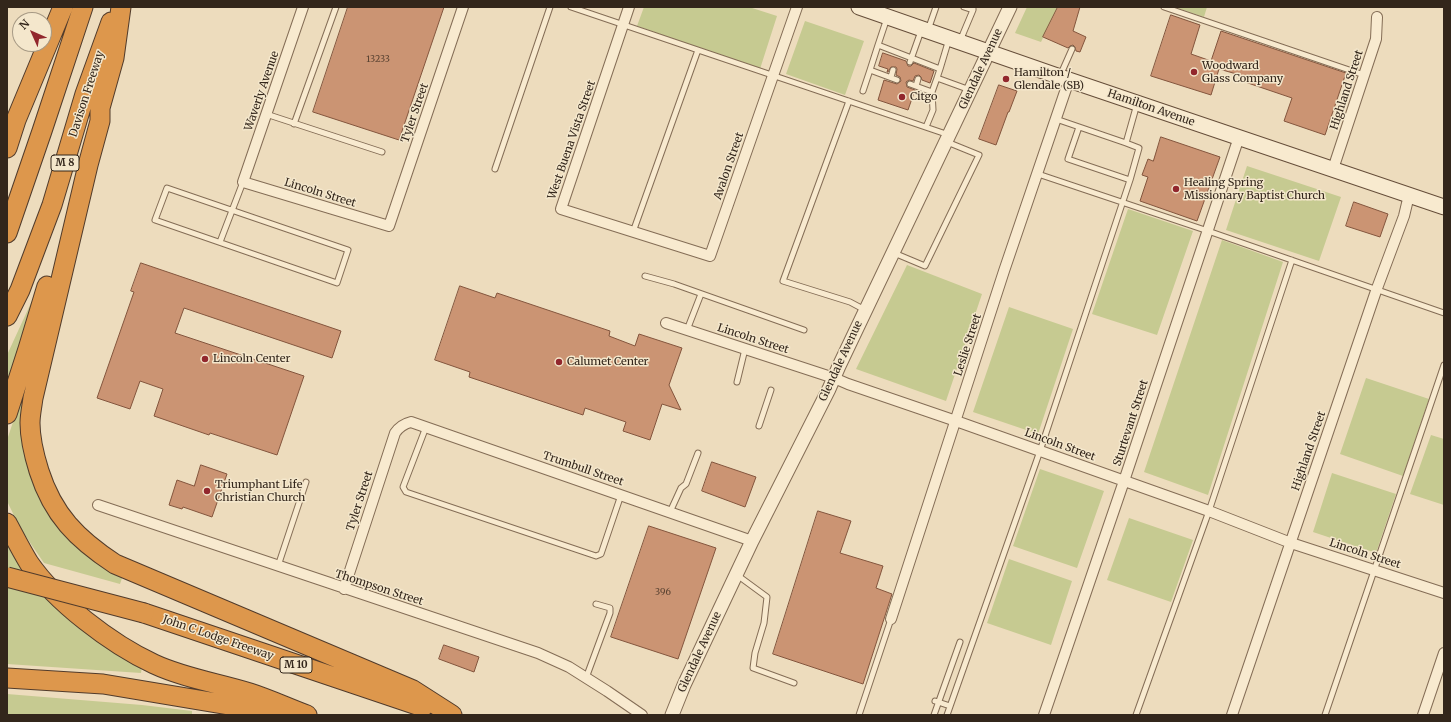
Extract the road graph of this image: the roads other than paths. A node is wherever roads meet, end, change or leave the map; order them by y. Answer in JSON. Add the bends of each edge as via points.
{"nodes":[{"id":1,"x":63,"y":7,"type":"edge"},
{"id":2,"x":82,"y":7,"type":"edge"},
{"id":3,"x":117,"y":7,"type":"edge"},
{"id":4,"x":121,"y":7,"type":"edge"},
{"id":5,"x":303,"y":7,"type":"edge"},
{"id":6,"x":336,"y":7,"type":"edge"},
{"id":7,"x":463,"y":7,"type":"edge"},
{"id":8,"x":550,"y":7,"type":"edge"},
{"id":9,"x":571,"y":7,"type":"edge"},
{"id":10,"x":629,"y":7,"type":"edge"},
{"id":11,"x":797,"y":7,"type":"edge"},
{"id":12,"x":859,"y":7,"type":"edge"},
{"id":13,"x":936,"y":7,"type":"edge"},
{"id":14,"x":964,"y":7,"type":"edge"},
{"id":15,"x":1010,"y":7,"type":"edge"},
{"id":16,"x":1164,"y":7,"type":"edge"},
{"id":17,"x":973,"y":8,"type":"edge"},
{"id":18,"x":888,"y":17,"type":"junction"},
{"id":19,"x":1377,"y":17,"type":"dead end"},
{"id":20,"x":623,"y":25,"type":"junction"},
{"id":21,"x":924,"y":30,"type":"junction"},
{"id":22,"x":955,"y":40,"type":"junction"},
{"id":23,"x":878,"y":46,"type":"junction"},
{"id":24,"x":698,"y":50,"type":"junction"},
{"id":25,"x":1072,"y":50,"type":"dead end"},
{"id":26,"x":988,"y":52,"type":"junction"},
{"id":27,"x":911,"y":60,"type":"junction"},
{"id":28,"x":940,"y":69,"type":"junction"},
{"id":29,"x":870,"y":70,"type":"junction"},
{"id":30,"x":893,"y":70,"type":"dead end"},
{"id":31,"x":1364,"y":75,"type":"junction"},
{"id":32,"x":773,"y":76,"type":"junction"},
{"id":33,"x":891,"y":77,"type":"junction"},
{"id":34,"x":937,"y":78,"type":"junction"},
{"id":35,"x":1064,"y":78,"type":"junction"},
{"id":36,"x":918,"y":79,"type":"dead end"},
{"id":37,"x":897,"y":80,"type":"dead end"},
{"id":38,"x":970,"y":90,"type":"junction"},
{"id":39,"x":863,"y":91,"type":"dead end"},
{"id":40,"x":932,"y":92,"type":"junction"},
{"id":41,"x":849,"y":101,"type":"junction"},
{"id":42,"x":1137,"y":103,"type":"junction"},
{"id":43,"x":100,"y":108,"type":"junction"},
{"id":44,"x":266,"y":114,"type":"junction"},
{"id":45,"x":1056,"y":119,"type":"junction"},
{"id":46,"x":294,"y":124,"type":"junction"},
{"id":47,"x":926,"y":127,"type":"junction"},
{"id":48,"x":1079,"y":127,"type":"junction"},
{"id":49,"x":1239,"y":137,"type":"junction"},
{"id":50,"x":948,"y":138,"type":"junction"},
{"id":51,"x":1126,"y":143,"type":"junction"},
{"id":52,"x":7,"y":148,"type":"edge"},
{"id":53,"x":382,"y":152,"type":"dead end"},
{"id":54,"x":495,"y":169,"type":"dead end"},
{"id":55,"x":1333,"y":169,"type":"junction"},
{"id":56,"x":1038,"y":174,"type":"junction"},
{"id":57,"x":1130,"y":180,"type":"junction"},
{"id":58,"x":243,"y":182,"type":"junction"},
{"id":59,"x":1409,"y":195,"type":"junction"},
{"id":60,"x":1123,"y":202,"type":"junction"},
{"id":61,"x":1444,"y":207,"type":"edge"},
{"id":62,"x":232,"y":209,"type":"junction"},
{"id":63,"x":389,"y":226,"type":"joint"},
{"id":64,"x":1208,"y":231,"type":"junction"},
{"id":65,"x":633,"y":232,"type":"junction"},
{"id":66,"x":7,"y":233,"type":"edge"},
{"id":67,"x":220,"y":242,"type":"junction"},
{"id":68,"x":893,"y":252,"type":"junction"},
{"id":69,"x":1292,"y":260,"type":"junction"},
{"id":70,"x":645,"y":276,"type":"dead end"},
{"id":71,"x":1376,"y":291,"type":"junction"},
{"id":72,"x":701,"y":294,"type":"junction"},
{"id":73,"x":866,"y":310,"type":"junction"},
{"id":74,"x":1444,"y":313,"type":"edge"},
{"id":75,"x":7,"y":316,"type":"edge"},
{"id":76,"x":666,"y":324,"type":"dead end"},
{"id":77,"x":687,"y":330,"type":"junction"},
{"id":78,"x":804,"y":330,"type":"dead end"},
{"id":79,"x":745,"y":349,"type":"junction"},
{"id":80,"x":1444,"y":365,"type":"edge"},
{"id":81,"x":834,"y":378,"type":"junction"},
{"id":82,"x":737,"y":382,"type":"dead end"},
{"id":83,"x":771,"y":390,"type":"dead end"},
{"id":84,"x":7,"y":414,"type":"edge"},
{"id":85,"x":956,"y":421,"type":"junction"},
{"id":86,"x":405,"y":423,"type":"joint"},
{"id":87,"x":426,"y":426,"type":"junction"},
{"id":88,"x":759,"y":426,"type":"dead end"},
{"id":89,"x":1040,"y":451,"type":"junction"},
{"id":90,"x":698,"y":453,"type":"dead end"},
{"id":91,"x":1124,"y":481,"type":"junction"},
{"id":92,"x":306,"y":482,"type":"dead end"},
{"id":93,"x":621,"y":495,"type":"junction"},
{"id":94,"x":98,"y":505,"type":"dead end"},
{"id":95,"x":1209,"y":511,"type":"junction"},
{"id":96,"x":670,"y":512,"type":"junction"},
{"id":97,"x":7,"y":523,"type":"edge"},
{"id":98,"x":752,"y":541,"type":"junction"},
{"id":99,"x":1291,"y":543,"type":"junction"},
{"id":100,"x":278,"y":566,"type":"junction"},
{"id":101,"x":1374,"y":570,"type":"junction"},
{"id":102,"x":736,"y":575,"type":"junction"},
{"id":103,"x":7,"y":577,"type":"edge"},
{"id":104,"x":344,"y":589,"type":"junction"},
{"id":105,"x":1444,"y":594,"type":"edge"},
{"id":106,"x":596,"y":604,"type":"dead end"},
{"id":107,"x":890,"y":619,"type":"joint"},
{"id":108,"x":960,"y":642,"type":"dead end"},
{"id":109,"x":1444,"y":653,"type":"edge"},
{"id":110,"x":7,"y":678,"type":"edge"},
{"id":111,"x":586,"y":678,"type":"junction"},
{"id":112,"x":794,"y":683,"type":"dead end"},
{"id":113,"x":936,"y":701,"type":"junction"},
{"id":114,"x":950,"y":706,"type":"junction"},
{"id":115,"x":291,"y":715,"type":"edge"},
{"id":116,"x":307,"y":715,"type":"edge"},
{"id":117,"x":449,"y":715,"type":"edge"},
{"id":118,"x":452,"y":715,"type":"edge"},
{"id":119,"x":642,"y":715,"type":"edge"},
{"id":120,"x":672,"y":715,"type":"edge"},
{"id":121,"x":859,"y":715,"type":"edge"},
{"id":122,"x":934,"y":715,"type":"edge"},
{"id":123,"x":947,"y":715,"type":"edge"},
{"id":124,"x":1044,"y":715,"type":"edge"},
{"id":125,"x":1136,"y":715,"type":"edge"},
{"id":126,"x":1232,"y":715,"type":"edge"},
{"id":127,"x":1325,"y":715,"type":"edge"},
{"id":128,"x":1423,"y":715,"type":"edge"}],
"edges":[{"from":1,"to":52,"type":"highway"},
{"from":2,"to":66,"type":"highway"},
{"from":3,"to":75,"type":"highway","name":"Davison Freeway","number":"M 8","via":[[85,94],[52,205],[20,290]]},
{"from":4,"to":43,"type":"highway","via":[[114,58]]},
{"from":5,"to":44,"type":"street","name":"Waverly Avenue"},
{"from":6,"to":46,"type":"lane"},
{"from":7,"to":63,"type":"street","name":"Tyler Street"},
{"from":8,"to":54,"type":"lane"},
{"from":9,"to":20,"type":"lane"},
{"from":10,"to":20,"type":"street","name":"West Buena Vista Street"},
{"from":11,"to":32,"type":"street","name":"Avalon Street"},
{"from":12,"to":18,"type":"main road","name":"Hamilton Avenue"},
{"from":13,"to":21,"type":"lane"},
{"from":14,"to":17,"type":"lane"},
{"from":15,"to":26,"type":"street","name":"Glendale Avenue"},
{"from":16,"to":31,"type":"lane"},
{"from":17,"to":22,"type":"lane"},
{"from":18,"to":21,"type":"main road","name":"Hamilton Avenue"},
{"from":18,"to":23,"type":"lane"},
{"from":19,"to":31,"type":"street","name":"Highland Street","via":[[1376,39]]},
{"from":20,"to":24,"type":"lane"},
{"from":20,"to":65,"type":"street","name":"West Buena Vista Street","via":[[561,209]]},
{"from":21,"to":22,"type":"main road","name":"Hamilton Avenue"},
{"from":21,"to":27,"type":"lane"},
{"from":22,"to":26,"type":"main road","name":"Hamilton Avenue"},
{"from":22,"to":28,"type":"lane"},
{"from":23,"to":27,"type":"lane"},
{"from":23,"to":29,"type":"lane"},
{"from":24,"to":32,"type":"lane"},
{"from":24,"to":65,"type":"lane"},
{"from":25,"to":35,"type":"lane"},
{"from":26,"to":35,"type":"main road","name":"Hamilton Avenue"},
{"from":26,"to":38,"type":"street","name":"Glendale Avenue"},
{"from":27,"to":28,"type":"lane"},
{"from":28,"to":34,"type":"lane"},
{"from":29,"to":33,"type":"lane"},
{"from":29,"to":39,"type":"lane"},
{"from":30,"to":33,"type":"lane"},
{"from":31,"to":55,"type":"street","name":"Highland Street"},
{"from":32,"to":41,"type":"lane"},
{"from":32,"to":65,"type":"street","name":"Avalon Street","via":[[710,256]]},
{"from":33,"to":37,"type":"lane"},
{"from":34,"to":38,"type":"lane"},
{"from":34,"to":40,"type":"lane"},
{"from":35,"to":42,"type":"main road","name":"Hamilton Avenue"},
{"from":35,"to":45,"type":"street","name":"Leslie Street"},
{"from":36,"to":40,"type":"lane","via":[[913,85]]},
{"from":38,"to":50,"type":"street","name":"Glendale Avenue"},
{"from":40,"to":47,"type":"lane","via":[[933,110]]},
{"from":41,"to":47,"type":"lane"},
{"from":41,"to":73,"type":"lane","via":[[783,281],[850,302]]},
{"from":42,"to":49,"type":"main road","name":"Hamilton Avenue"},
{"from":42,"to":51,"type":"lane"},
{"from":43,"to":84,"type":"highway","via":[[93,118],[51,272]]},
{"from":43,"to":118,"type":"highway","via":[[100,121],[38,374],[30,421],[34,456],[51,502],[79,537],[115,564],[413,690]]},
{"from":44,"to":46,"type":"lane"},
{"from":44,"to":58,"type":"street","name":"Waverly Avenue"},
{"from":45,"to":48,"type":"lane"},
{"from":45,"to":56,"type":"street","name":"Leslie Street"},
{"from":46,"to":53,"type":"lane"},
{"from":47,"to":50,"type":"lane"},
{"from":48,"to":51,"type":"lane"},
{"from":48,"to":57,"type":"lane","via":[[1068,159]]},
{"from":49,"to":55,"type":"main road","name":"Hamilton Avenue"},
{"from":49,"to":64,"type":"street","name":"Sturtevant Street"},
{"from":50,"to":68,"type":"street","name":"Glendale Avenue"},
{"from":50,"to":68,"type":"lane","via":[[979,155],[925,266]]},
{"from":51,"to":57,"type":"lane","via":[[1139,148]]},
{"from":55,"to":59,"type":"main road","name":"Hamilton Avenue"},
{"from":56,"to":60,"type":"lane"},
{"from":56,"to":85,"type":"street","name":"Leslie Street"},
{"from":57,"to":60,"type":"lane"},
{"from":58,"to":62,"type":"lane"},
{"from":58,"to":63,"type":"street","name":"Lincoln Street"},
{"from":59,"to":61,"type":"main road","name":"Hamilton Avenue"},
{"from":59,"to":71,"type":"street","name":"Highland Street","via":[[1404,216]]},
{"from":60,"to":64,"type":"lane"},
{"from":60,"to":89,"type":"lane"},
{"from":62,"to":67,"type":"lane"},
{"from":62,"to":67,"type":"lane","via":[[167,188],[155,220]]},
{"from":62,"to":67,"type":"lane","via":[[348,250],[336,283]]},
{"from":64,"to":69,"type":"lane"},
{"from":64,"to":91,"type":"street","name":"Sturtevant Street"},
{"from":68,"to":73,"type":"street","name":"Glendale Avenue"},
{"from":69,"to":71,"type":"lane"},
{"from":69,"to":95,"type":"lane"},
{"from":70,"to":72,"type":"lane"},
{"from":71,"to":74,"type":"lane"},
{"from":71,"to":99,"type":"street","name":"Highland Street"},
{"from":72,"to":77,"type":"lane"},
{"from":72,"to":78,"type":"lane"},
{"from":73,"to":81,"type":"street","name":"Glendale Avenue"},
{"from":76,"to":77,"type":"street","name":"Lincoln Street"},
{"from":77,"to":79,"type":"street","name":"Lincoln Street"},
{"from":79,"to":81,"type":"street","name":"Lincoln Street"},
{"from":79,"to":82,"type":"lane"},
{"from":80,"to":101,"type":"lane"},
{"from":81,"to":85,"type":"street","name":"Lincoln Street"},
{"from":81,"to":98,"type":"street","name":"Glendale Avenue"},
{"from":83,"to":88,"type":"lane"},
{"from":85,"to":89,"type":"street","name":"Lincoln Street"},
{"from":85,"to":107,"type":"street","name":"Leslie Street"},
{"from":86,"to":87,"type":"street","name":"Trumbull Street"},
{"from":86,"to":104,"type":"street","name":"Tyler Street","via":[[395,433]]},
{"from":87,"to":93,"type":"street","name":"Trumbull Street"},
{"from":87,"to":93,"type":"lane","via":[[403,487],[406,492],[596,556],[601,554]]},
{"from":89,"to":91,"type":"street","name":"Lincoln Street"},
{"from":89,"to":114,"type":"lane"},
{"from":90,"to":96,"type":"lane","via":[[686,484],[681,488]]},
{"from":91,"to":95,"type":"street","name":"Lincoln Street"},
{"from":91,"to":124,"type":"street","name":"Sturtevant Street"},
{"from":92,"to":100,"type":"lane"},
{"from":93,"to":96,"type":"street","name":"Trumbull Street"},
{"from":94,"to":100,"type":"street","name":"Thompson Street"},
{"from":95,"to":99,"type":"street","name":"Lincoln Street"},
{"from":95,"to":125,"type":"lane"},
{"from":96,"to":98,"type":"street","name":"Trumbull Street"},
{"from":97,"to":116,"type":"highway","via":[[29,563],[53,591],[74,611],[118,644],[154,664],[252,693]]},
{"from":98,"to":102,"type":"street","name":"Glendale Avenue"},
{"from":99,"to":101,"type":"street","name":"Lincoln Street"},
{"from":99,"to":126,"type":"street","name":"Highland Street"},
{"from":100,"to":104,"type":"street","name":"Thompson Street"},
{"from":101,"to":105,"type":"street","name":"Lincoln Street"},
{"from":101,"to":127,"type":"lane"},
{"from":102,"to":112,"type":"lane","via":[[767,597],[764,623],[753,668]]},
{"from":102,"to":120,"type":"street","name":"Glendale Avenue"},
{"from":103,"to":117,"type":"highway","name":"John C Lodge Freeway","number":"M 10","bridge":true,"via":[[144,613]]},
{"from":104,"to":111,"type":"street","name":"Thompson Street","via":[[538,653]]},
{"from":106,"to":111,"type":"lane","via":[[610,608],[610,613]]},
{"from":107,"to":121,"type":"lane"},
{"from":108,"to":113,"type":"lane"},
{"from":109,"to":128,"type":"street"},
{"from":110,"to":115,"type":"highway","via":[[103,684]]},
{"from":111,"to":119,"type":"street","name":"Thompson Street"},
{"from":113,"to":114,"type":"lane"},
{"from":113,"to":122,"type":"lane"},
{"from":114,"to":123,"type":"lane"}]}
